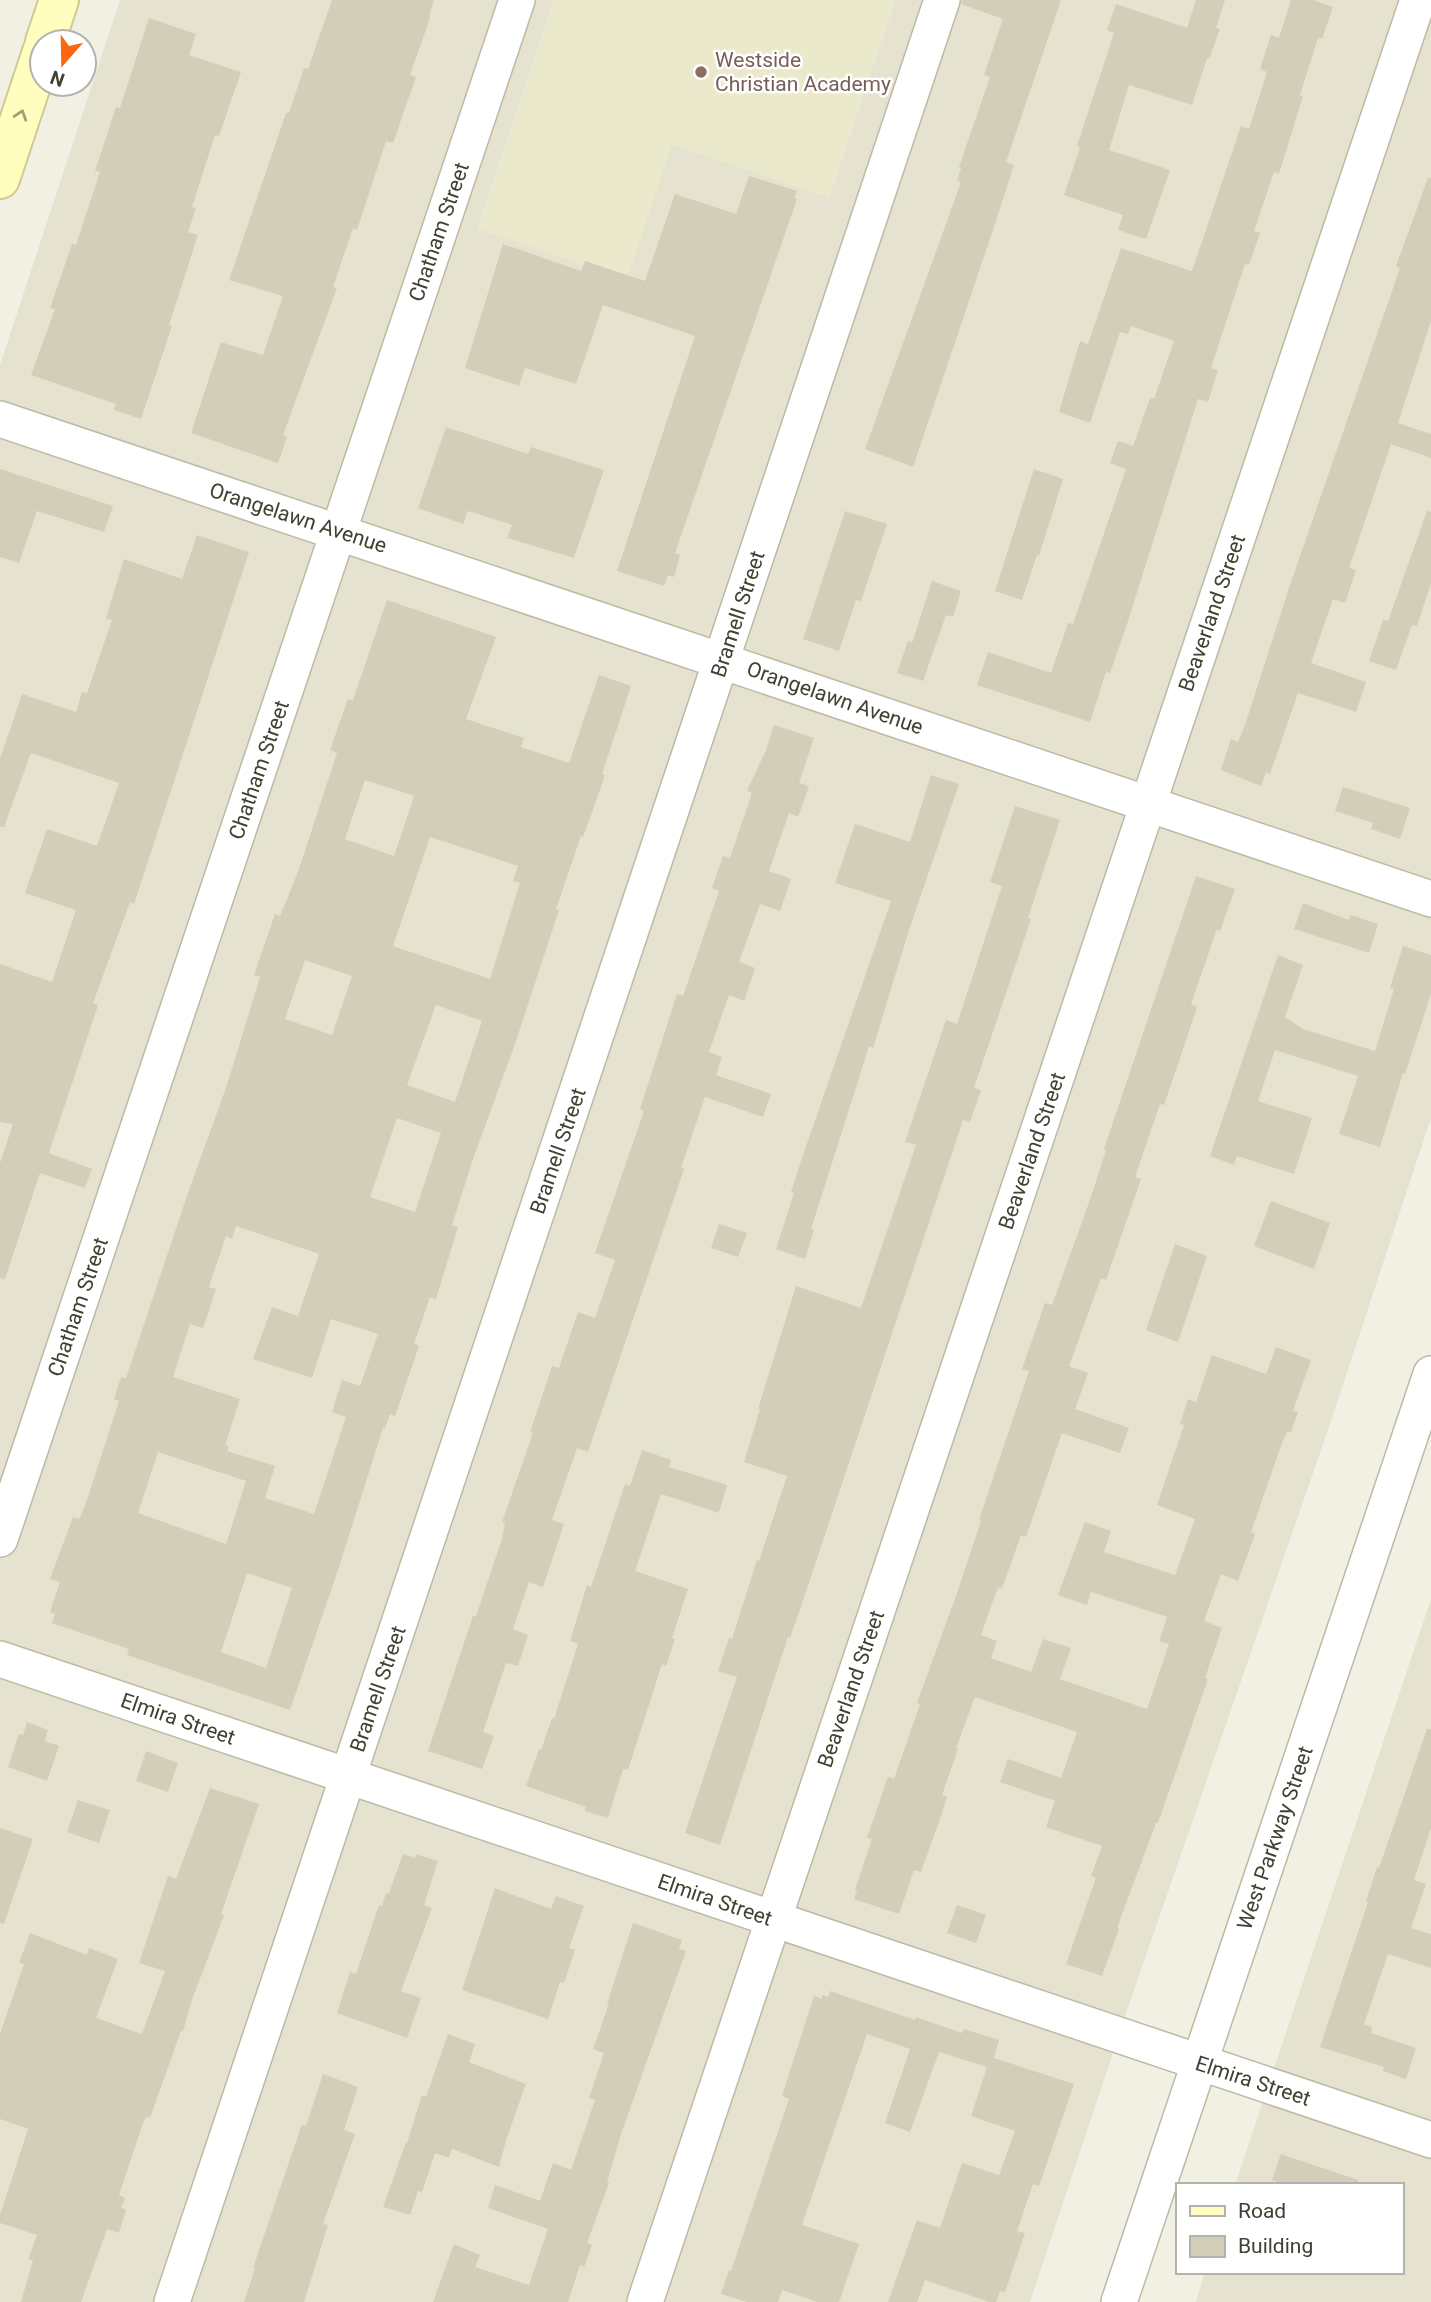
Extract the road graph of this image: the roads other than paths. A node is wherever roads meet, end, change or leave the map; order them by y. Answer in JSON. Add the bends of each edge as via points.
{"nodes":[{"id":1,"x":60,"y":0,"type":"edge"},
{"id":2,"x":517,"y":0,"type":"edge"},
{"id":3,"x":942,"y":0,"type":"edge"},
{"id":4,"x":1418,"y":0,"type":"edge"},
{"id":5,"x":51,"y":28,"type":"edge"},
{"id":6,"x":28,"y":94,"type":"edge"},
{"id":7,"x":0,"y":178,"type":"edge"},
{"id":8,"x":0,"y":419,"type":"edge"},
{"id":9,"x":339,"y":531,"type":"junction"},
{"id":10,"x":722,"y":661,"type":"junction"},
{"id":11,"x":1148,"y":804,"type":"junction"},
{"id":12,"x":1431,"y":899,"type":"edge"},
{"id":13,"x":1431,"y":1374,"type":"edge"},
{"id":14,"x":0,"y":1539,"type":"edge"},
{"id":15,"x":0,"y":1659,"type":"edge"},
{"id":16,"x":349,"y":1777,"type":"junction"},
{"id":17,"x":774,"y":1920,"type":"junction"},
{"id":18,"x":1199,"y":2064,"type":"junction"},
{"id":19,"x":1431,"y":2140,"type":"edge"},
{"id":20,"x":172,"y":2302,"type":"edge"},
{"id":21,"x":645,"y":2302,"type":"edge"},
{"id":22,"x":1119,"y":2302,"type":"edge"}],
"edges":[{"from":1,"to":5,"type":"main road"},
{"from":2,"to":9,"type":"street","name":"Chatham Street"},
{"from":3,"to":10,"type":"street","name":"Bramell Street"},
{"from":4,"to":11,"type":"street","name":"Beaverland Street"},
{"from":7,"to":6,"type":"main road","one_way":true},
{"from":8,"to":9,"type":"street","name":"Orangelawn Avenue"},
{"from":9,"to":10,"type":"street","name":"Orangelawn Avenue"},
{"from":9,"to":14,"type":"street","name":"Chatham Street"},
{"from":10,"to":11,"type":"street","name":"Orangelawn Avenue"},
{"from":10,"to":16,"type":"street","name":"Bramell Street"},
{"from":11,"to":12,"type":"street","name":"Orangelawn Avenue"},
{"from":11,"to":17,"type":"street","name":"Beaverland Street"},
{"from":13,"to":18,"type":"street","name":"West Parkway Street"},
{"from":15,"to":16,"type":"street","name":"Elmira Street"},
{"from":16,"to":17,"type":"street","name":"Elmira Street"},
{"from":16,"to":20,"type":"street","name":"Bramell Street"},
{"from":17,"to":18,"type":"street","name":"Elmira Street"},
{"from":17,"to":21,"type":"street","name":"Beaverland Street"},
{"from":18,"to":19,"type":"street","name":"Elmira Street"},
{"from":18,"to":22,"type":"street","name":"West Parkway Street"}]}
